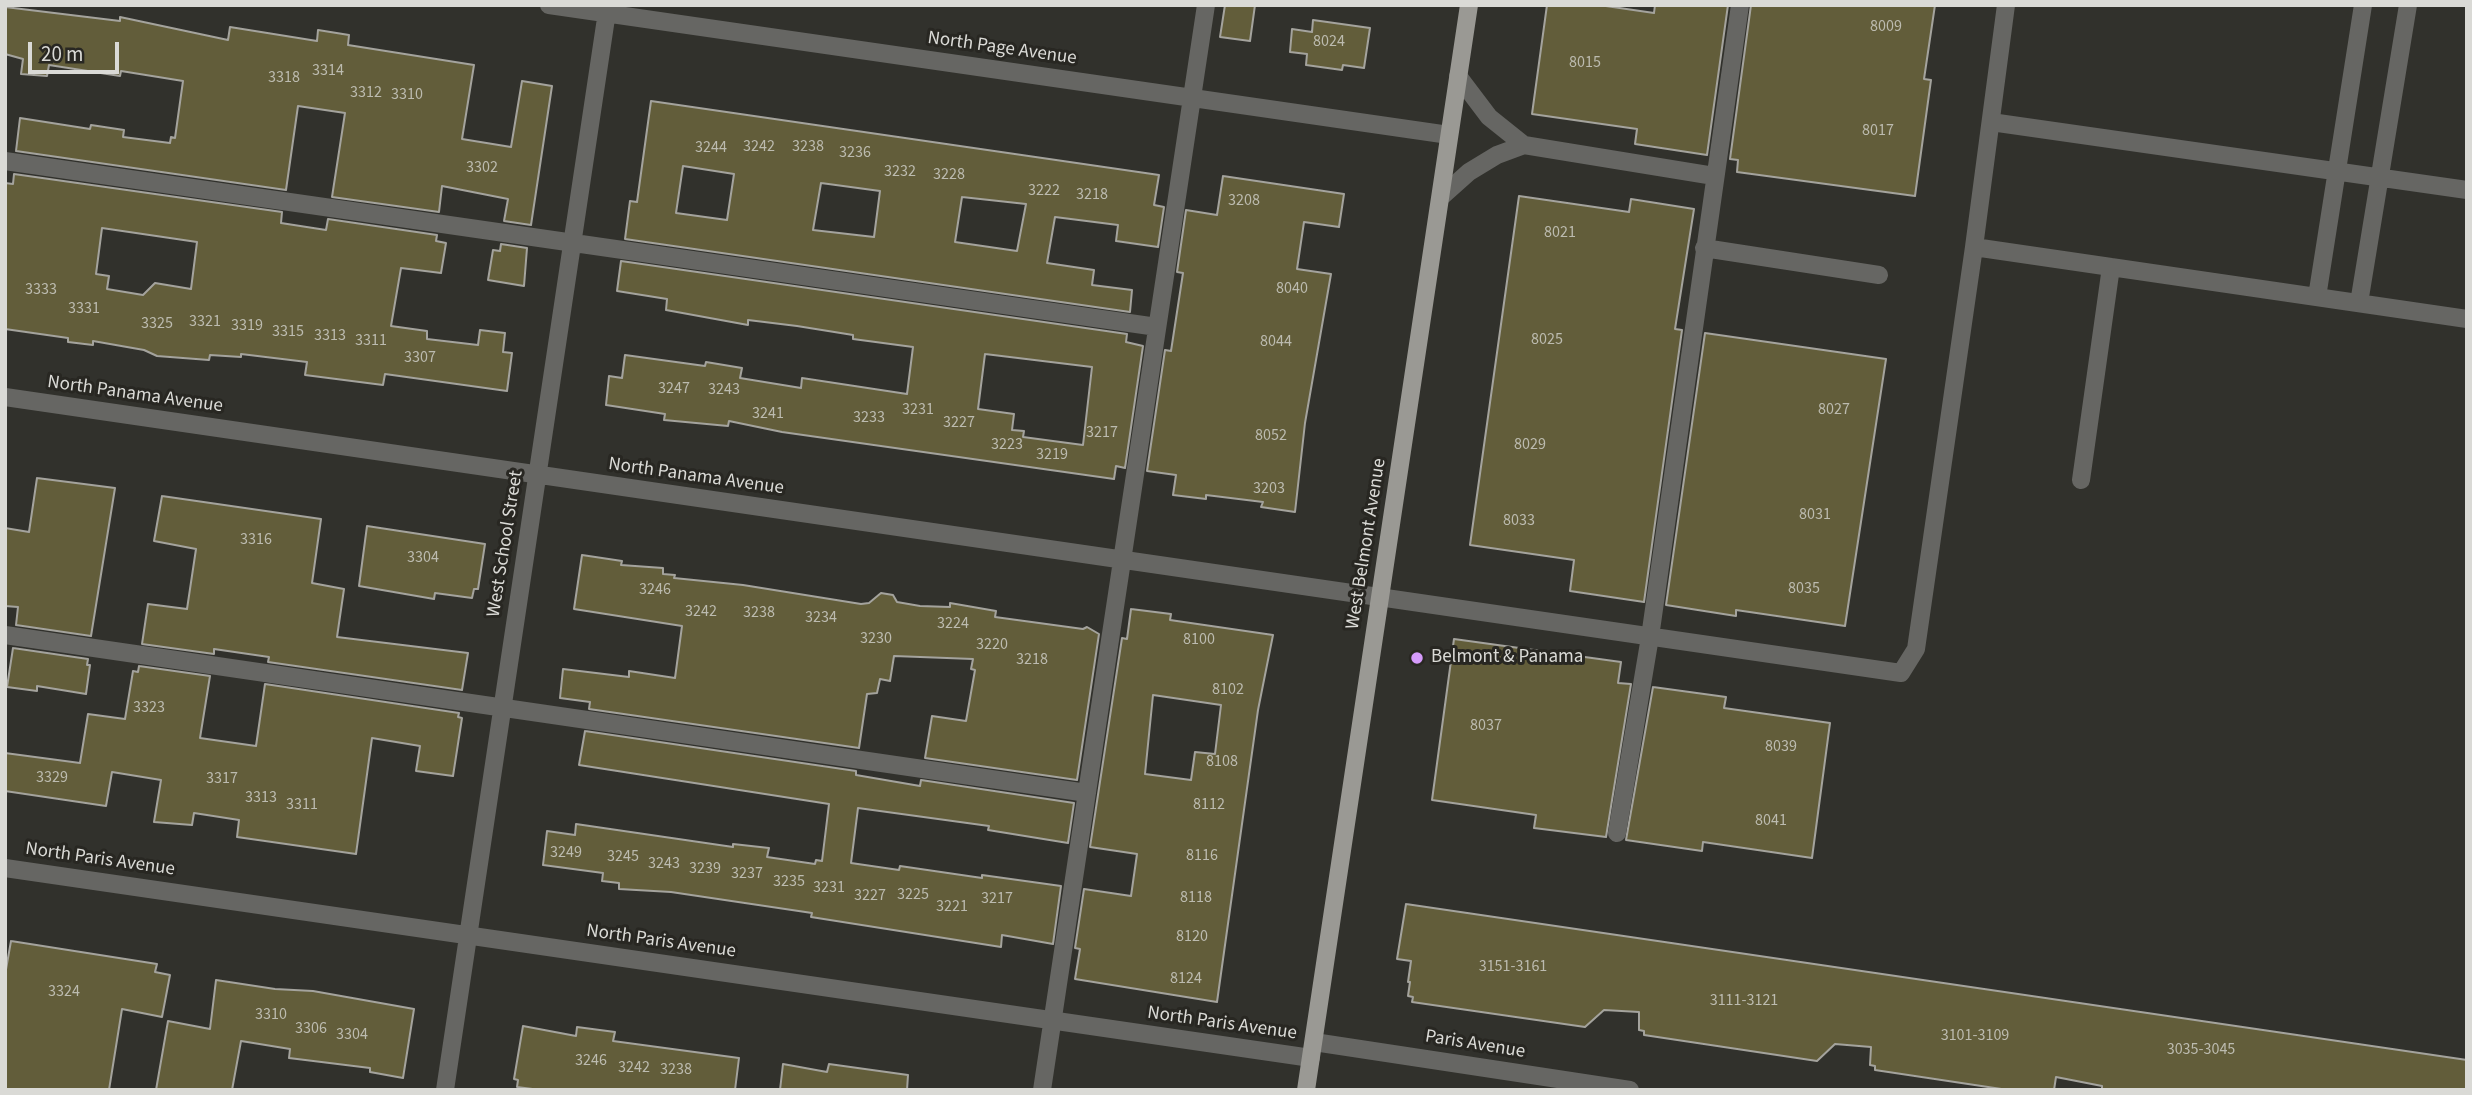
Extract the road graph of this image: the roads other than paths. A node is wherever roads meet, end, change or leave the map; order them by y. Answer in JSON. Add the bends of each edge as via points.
{"nodes":[{"id":1,"x":549,"y":5,"type":"edge"},
{"id":2,"x":1206,"y":5,"type":"edge"},
{"id":3,"x":1469,"y":5,"type":"edge"},
{"id":4,"x":1740,"y":5,"type":"edge"},
{"id":5,"x":2006,"y":5,"type":"edge"},
{"id":6,"x":2364,"y":5,"type":"edge"},
{"id":7,"x":2408,"y":5,"type":"edge"},
{"id":8,"x":607,"y":9,"type":"edge"},
{"id":9,"x":1458,"y":76,"type":"junction"},
{"id":10,"x":1192,"y":98,"type":"junction"},
{"id":11,"x":1991,"y":122,"type":"junction"},
{"id":12,"x":1450,"y":135,"type":"junction"},
{"id":13,"x":1524,"y":145,"type":"junction"},
{"id":14,"x":5,"y":161,"type":"edge"},
{"id":15,"x":2339,"y":170,"type":"junction"},
{"id":16,"x":1714,"y":176,"type":"junction"},
{"id":17,"x":2381,"y":177,"type":"junction"},
{"id":18,"x":2467,"y":190,"type":"edge"},
{"id":19,"x":1441,"y":197,"type":"junction"},
{"id":20,"x":572,"y":244,"type":"junction"},
{"id":21,"x":1974,"y":247,"type":"junction"},
{"id":22,"x":1704,"y":248,"type":"junction"},
{"id":23,"x":2111,"y":267,"type":"junction"},
{"id":24,"x":1879,"y":275,"type":"dead end"},
{"id":25,"x":2317,"y":297,"type":"junction"},
{"id":26,"x":2359,"y":303,"type":"junction"},
{"id":27,"x":2467,"y":319,"type":"edge"},
{"id":28,"x":1157,"y":327,"type":"junction"},
{"id":29,"x":5,"y":397,"type":"edge"},
{"id":30,"x":537,"y":475,"type":"junction"},
{"id":31,"x":2081,"y":480,"type":"dead end"},
{"id":32,"x":1122,"y":560,"type":"junction"},
{"id":33,"x":1380,"y":598,"type":"junction"},
{"id":34,"x":5,"y":635,"type":"edge"},
{"id":35,"x":1650,"y":637,"type":"junction"},
{"id":36,"x":503,"y":706,"type":"junction"},
{"id":37,"x":1087,"y":793,"type":"junction"},
{"id":38,"x":1617,"y":833,"type":"dead end"},
{"id":39,"x":5,"y":868,"type":"edge"},
{"id":40,"x":469,"y":935,"type":"junction"},
{"id":41,"x":1052,"y":1020,"type":"junction"},
{"id":42,"x":1312,"y":1050,"type":"junction"},
{"id":43,"x":1545,"y":1083,"type":"edge"},
{"id":44,"x":445,"y":1090,"type":"edge"},
{"id":45,"x":1042,"y":1090,"type":"edge"},
{"id":46,"x":1306,"y":1090,"type":"edge"},
{"id":47,"x":1630,"y":1090,"type":"edge"}],
"edges":[{"from":1,"to":8,"type":"street","name":"North Page Avenue"},
{"from":2,"to":10,"type":"street"},
{"from":3,"to":9,"type":"main road","name":"West Belmont Avenue"},
{"from":4,"to":16,"type":"street"},
{"from":5,"to":11,"type":"street"},
{"from":6,"to":15,"type":"street"},
{"from":7,"to":17,"type":"street"},
{"from":8,"to":10,"type":"street","name":"North Page Avenue"},
{"from":8,"to":20,"type":"street","name":"West School Street"},
{"from":9,"to":12,"type":"main road","name":"West Belmont Avenue"},
{"from":9,"to":13,"type":"street","via":[[1489,117]]},
{"from":10,"to":12,"type":"street","name":"North Page Avenue"},
{"from":10,"to":28,"type":"street"},
{"from":11,"to":15,"type":"street"},
{"from":11,"to":21,"type":"street"},
{"from":12,"to":19,"type":"main road","name":"West Belmont Avenue"},
{"from":13,"to":16,"type":"street"},
{"from":13,"to":19,"type":"street","via":[[1469,172]]},
{"from":14,"to":20,"type":"street"},
{"from":15,"to":17,"type":"street"},
{"from":15,"to":25,"type":"street"},
{"from":16,"to":22,"type":"street"},
{"from":17,"to":18,"type":"street"},
{"from":17,"to":26,"type":"street"},
{"from":19,"to":33,"type":"main road","name":"West Belmont Avenue"},
{"from":20,"to":28,"type":"street"},
{"from":20,"to":30,"type":"street","name":"West School Street"},
{"from":21,"to":23,"type":"street"},
{"from":21,"to":35,"type":"street","name":"North Panama Avenue","via":[[1916,649],[1902,673]]},
{"from":22,"to":24,"type":"street"},
{"from":22,"to":35,"type":"street"},
{"from":23,"to":25,"type":"street"},
{"from":23,"to":31,"type":"street"},
{"from":25,"to":26,"type":"street"},
{"from":26,"to":27,"type":"street"},
{"from":28,"to":32,"type":"street"},
{"from":29,"to":30,"type":"street","name":"North Panama Avenue"},
{"from":30,"to":32,"type":"street","name":"North Panama Avenue"},
{"from":30,"to":36,"type":"street","name":"West School Street"},
{"from":32,"to":33,"type":"street","name":"North Panama Avenue"},
{"from":32,"to":37,"type":"street"},
{"from":33,"to":35,"type":"street","name":"North Panama Avenue"},
{"from":33,"to":42,"type":"main road","name":"West Belmont Avenue"},
{"from":34,"to":36,"type":"street"},
{"from":35,"to":38,"type":"street"},
{"from":36,"to":37,"type":"street"},
{"from":36,"to":40,"type":"street","name":"West School Street"},
{"from":37,"to":41,"type":"street"},
{"from":39,"to":40,"type":"street","name":"North Paris Avenue"},
{"from":40,"to":41,"type":"street","name":"North Paris Avenue"},
{"from":40,"to":44,"type":"street","name":"West School Street"},
{"from":41,"to":42,"type":"street","name":"North Paris Avenue"},
{"from":41,"to":45,"type":"street"},
{"from":42,"to":43,"type":"street","name":"Paris Avenue"},
{"from":42,"to":46,"type":"main road","name":"West Belmont Avenue"},
{"from":43,"to":47,"type":"street","name":"Paris Avenue"}]}
